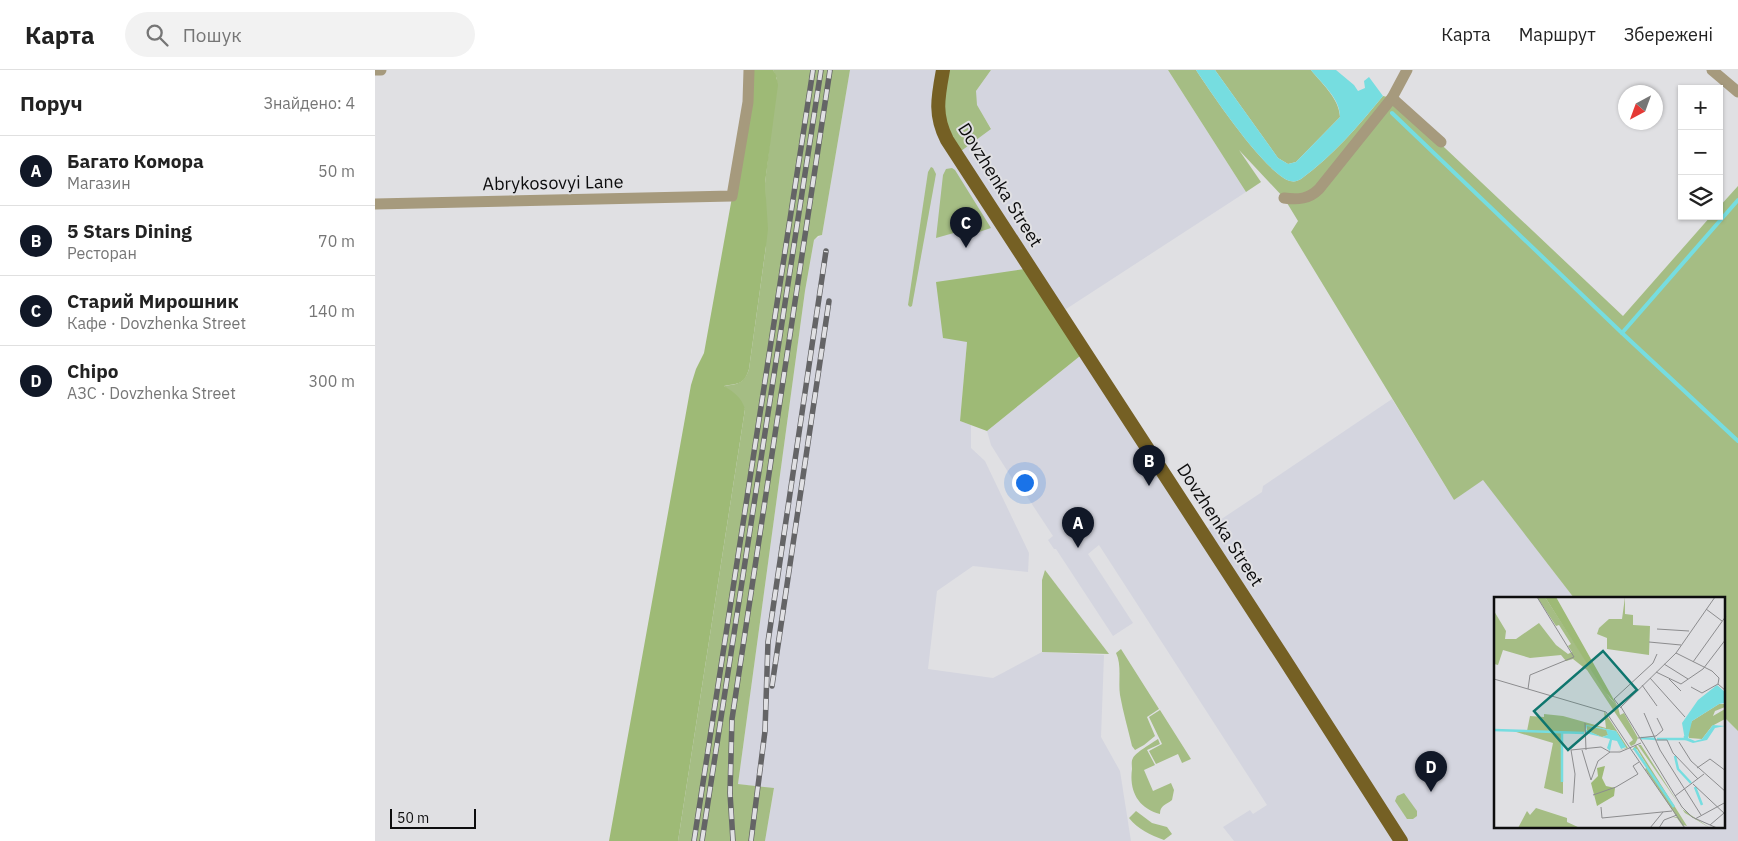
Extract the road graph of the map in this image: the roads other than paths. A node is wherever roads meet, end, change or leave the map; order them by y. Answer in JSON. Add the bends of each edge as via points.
{"nodes":[{"id":1,"x":375,"y":70,"type":"edge"},
{"id":2,"x":381,"y":70,"type":"edge"},
{"id":3,"x":749,"y":70,"type":"edge"},
{"id":4,"x":943,"y":70,"type":"edge"},
{"id":5,"x":1407,"y":70,"type":"edge"},
{"id":6,"x":1712,"y":70,"type":"edge"},
{"id":7,"x":1738,"y":92,"type":"edge"},
{"id":8,"x":1392,"y":98,"type":"junction"},
{"id":9,"x":1441,"y":142,"type":"dead end"},
{"id":10,"x":1284,"y":198,"type":"dead end"},
{"id":11,"x":375,"y":204,"type":"edge"},
{"id":12,"x":1401,"y":841,"type":"edge"}],
"edges":[{"from":1,"to":2,"type":"street"},
{"from":3,"to":11,"type":"street","name":"Abrykosovyi Lane","via":[[748,102],[732,196]]},
{"from":4,"to":12,"type":"main road","name":"Dovzhenka Street","via":[[937,110],[950,144]]},
{"from":5,"to":8,"type":"street"},
{"from":6,"to":7,"type":"street"},
{"from":8,"to":9,"type":"street"},
{"from":8,"to":10,"type":"street","via":[[1313,194]]}]}
